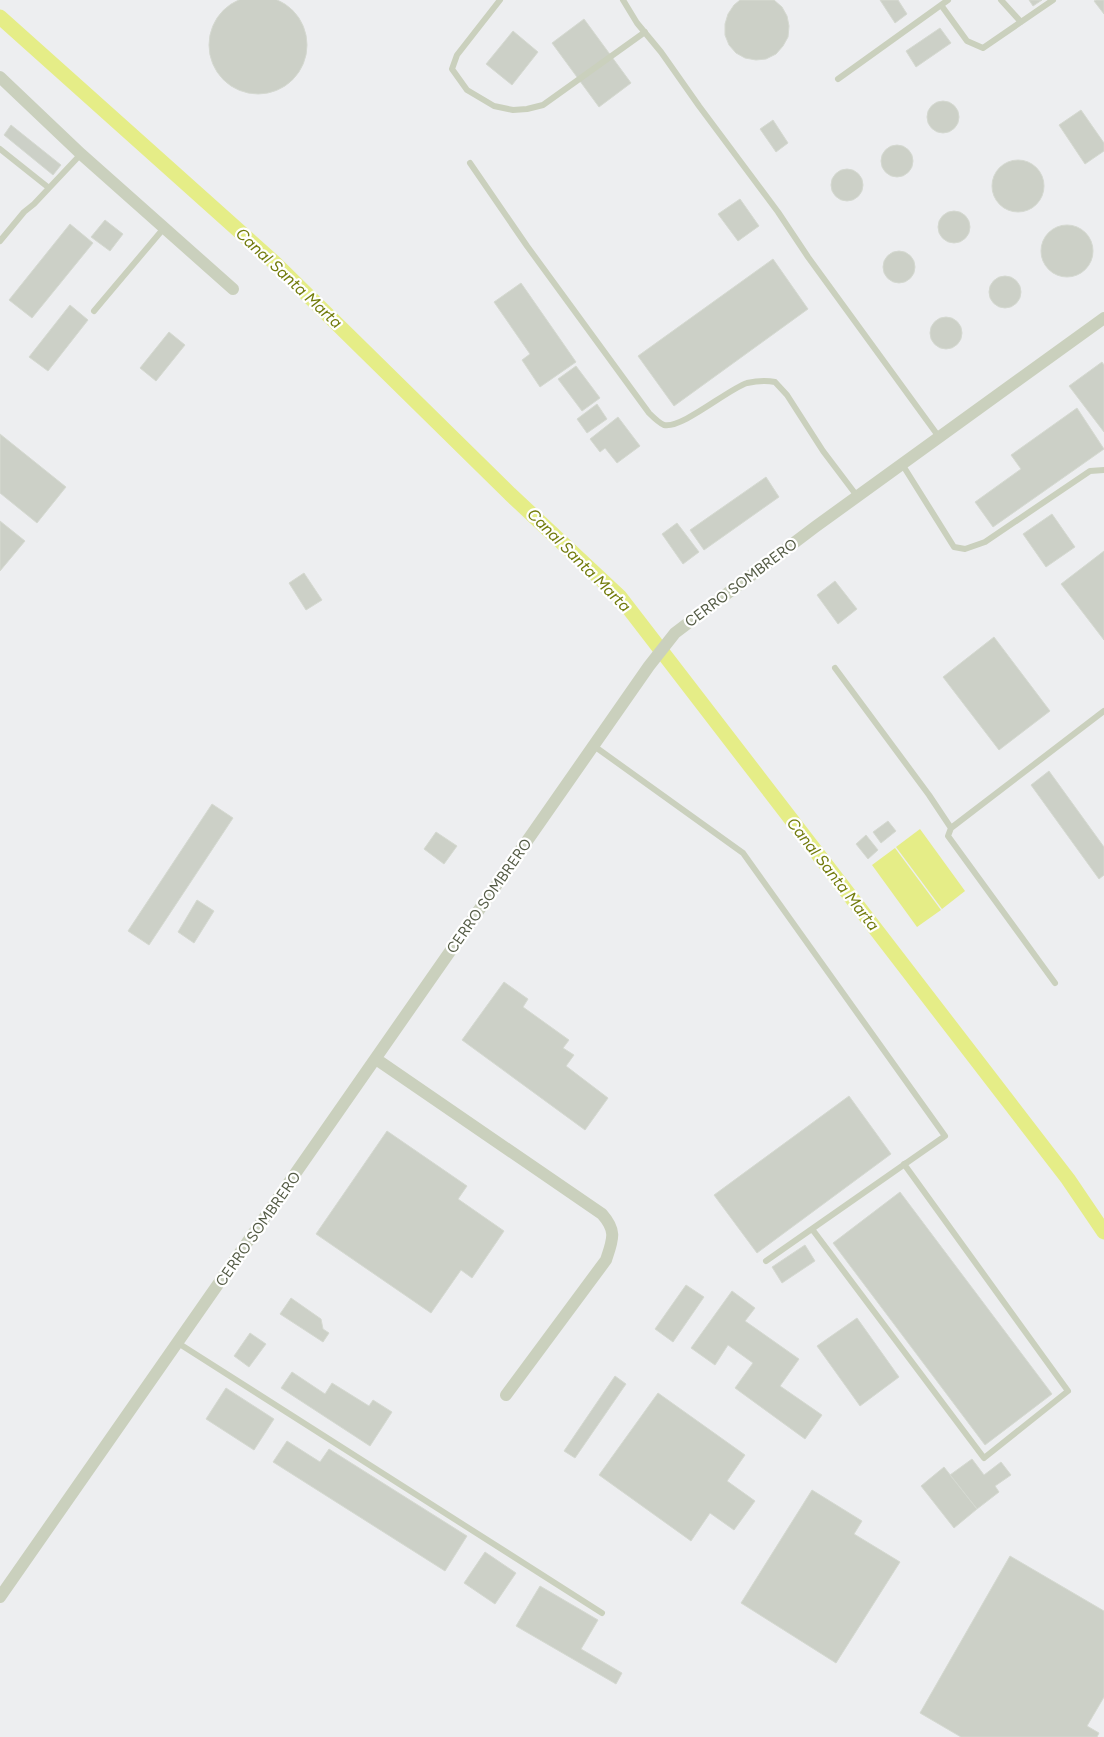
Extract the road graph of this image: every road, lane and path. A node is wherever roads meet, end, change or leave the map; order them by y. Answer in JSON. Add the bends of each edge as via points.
{"nodes":[{"id":1,"x":500,"y":0,"type":"edge"},
{"id":2,"x":623,"y":0,"type":"edge"},
{"id":3,"x":948,"y":0,"type":"edge"},
{"id":4,"x":1001,"y":0,"type":"edge"},
{"id":5,"x":1053,"y":0,"type":"edge"},
{"id":6,"x":941,"y":5,"type":"junction"},
{"id":7,"x":1021,"y":22,"type":"junction"},
{"id":8,"x":645,"y":32,"type":"junction"},
{"id":9,"x":0,"y":76,"type":"edge"},
{"id":10,"x":838,"y":79,"type":"dead end"},
{"id":11,"x":0,"y":149,"type":"edge"},
{"id":12,"x":81,"y":154,"type":"junction"},
{"id":13,"x":470,"y":163,"type":"dead end"},
{"id":14,"x":49,"y":188,"type":"junction"},
{"id":15,"x":164,"y":228,"type":"junction"},
{"id":16,"x":0,"y":241,"type":"edge"},
{"id":17,"x":233,"y":289,"type":"dead end"},
{"id":18,"x":94,"y":311,"type":"dead end"},
{"id":19,"x":1104,"y":318,"type":"edge"},
{"id":20,"x":939,"y":437,"type":"junction"},
{"id":21,"x":902,"y":464,"type":"junction"},
{"id":22,"x":1104,"y":470,"type":"edge"},
{"id":23,"x":857,"y":496,"type":"junction"},
{"id":24,"x":835,"y":668,"type":"dead end"},
{"id":25,"x":1104,"y":711,"type":"edge"},
{"id":26,"x":594,"y":746,"type":"junction"},
{"id":27,"x":950,"y":828,"type":"junction"},
{"id":28,"x":1055,"y":983,"type":"dead end"},
{"id":29,"x":376,"y":1059,"type":"junction"},
{"id":30,"x":904,"y":1164,"type":"junction"},
{"id":31,"x":812,"y":1229,"type":"junction"},
{"id":32,"x":766,"y":1261,"type":"dead end"},
{"id":33,"x":178,"y":1343,"type":"junction"},
{"id":34,"x":506,"y":1395,"type":"dead end"},
{"id":35,"x":0,"y":1598,"type":"edge"},
{"id":36,"x":602,"y":1613,"type":"dead end"}],
"edges":[{"from":1,"to":8,"type":"lane","via":[[457,54],[452,69],[468,90],[494,106],[513,110],[543,105]]},
{"from":2,"to":8,"type":"lane"},
{"from":3,"to":6,"type":"lane"},
{"from":4,"to":7,"type":"lane"},
{"from":5,"to":7,"type":"lane"},
{"from":6,"to":7,"type":"lane","via":[[967,41],[983,48]]},
{"from":6,"to":10,"type":"lane"},
{"from":8,"to":20,"type":"lane"},
{"from":9,"to":12,"type":"street"},
{"from":11,"to":14,"type":"lane"},
{"from":12,"to":14,"type":"lane"},
{"from":12,"to":15,"type":"street"},
{"from":13,"to":23,"type":"lane","via":[[649,413],[662,424],[670,425],[747,384],[766,380],[775,382]]},
{"from":14,"to":16,"type":"lane"},
{"from":15,"to":17,"type":"street"},
{"from":15,"to":18,"type":"lane"},
{"from":19,"to":20,"type":"street","name":"CERRO SOMBRERO"},
{"from":20,"to":21,"type":"street","name":"CERRO SOMBRERO"},
{"from":21,"to":22,"type":"lane","via":[[954,547],[965,549],[985,542],[1090,471]]},
{"from":21,"to":23,"type":"street","name":"CERRO SOMBRERO"},
{"from":23,"to":26,"type":"street","name":"CERRO SOMBRERO","via":[[675,633]]},
{"from":24,"to":27,"type":"lane"},
{"from":25,"to":27,"type":"lane"},
{"from":26,"to":29,"type":"street","name":"CERRO SOMBRERO"},
{"from":26,"to":30,"type":"lane","via":[[743,853],[945,1136]]},
{"from":27,"to":28,"type":"lane","via":[[948,836]]},
{"from":29,"to":33,"type":"street","name":"CERRO SOMBRERO"},
{"from":29,"to":34,"type":"street","via":[[602,1214],[611,1224],[613,1232],[606,1260]]},
{"from":30,"to":31,"type":"lane"},
{"from":30,"to":31,"type":"lane","via":[[1068,1391],[984,1458]]},
{"from":31,"to":32,"type":"lane"},
{"from":33,"to":35,"type":"street","name":"CERRO SOMBRERO"},
{"from":33,"to":36,"type":"lane"}]}
